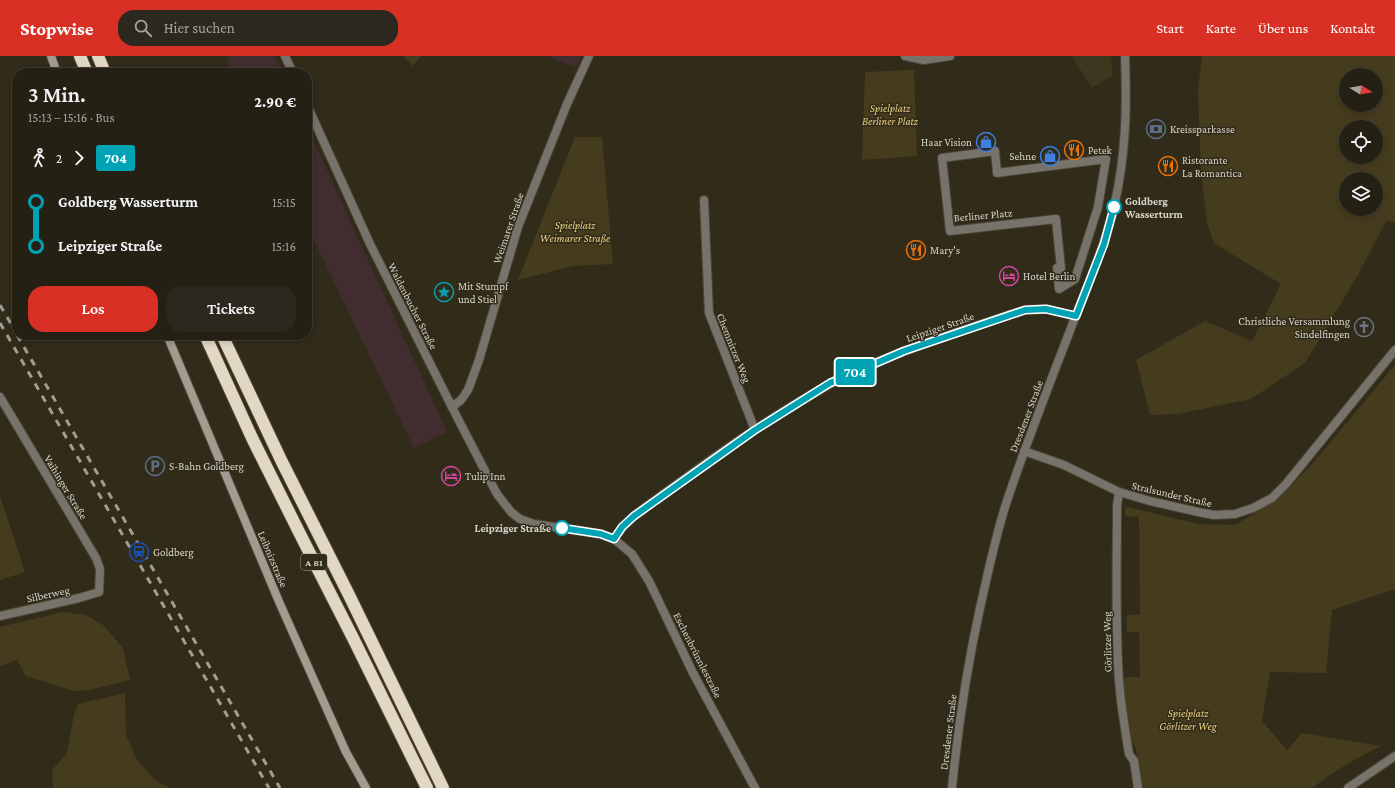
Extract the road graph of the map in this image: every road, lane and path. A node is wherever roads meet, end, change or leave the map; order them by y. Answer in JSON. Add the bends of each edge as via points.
{"nodes":[{"id":1,"x":50,"y":56,"type":"edge"},
{"id":2,"x":80,"y":56,"type":"edge"},
{"id":3,"x":98,"y":56,"type":"edge"},
{"id":4,"x":286,"y":56,"type":"edge"},
{"id":5,"x":589,"y":56,"type":"edge"},
{"id":6,"x":905,"y":56,"type":"edge"},
{"id":7,"x":950,"y":56,"type":"edge"},
{"id":8,"x":1125,"y":56,"type":"edge"},
{"id":9,"x":55,"y":68,"type":"edge"},
{"id":10,"x":85,"y":68,"type":"edge"},
{"id":11,"x":103,"y":68,"type":"edge"},
{"id":12,"x":291,"y":68,"type":"edge"},
{"id":13,"x":312,"y":116,"type":"edge"},
{"id":14,"x":1106,"y":159,"type":"joint"},
{"id":15,"x":704,"y":200,"type":"dead end"},
{"id":16,"x":1076,"y":316,"type":"junction"},
{"id":17,"x":169,"y":340,"type":"edge"},
{"id":18,"x":207,"y":340,"type":"edge"},
{"id":19,"x":224,"y":340,"type":"edge"},
{"id":20,"x":1395,"y":350,"type":"edge"},
{"id":21,"x":0,"y":397,"type":"edge"},
{"id":22,"x":452,"y":407,"type":"junction"},
{"id":23,"x":755,"y":430,"type":"junction"},
{"id":24,"x":1024,"y":451,"type":"junction"},
{"id":25,"x":1119,"y":492,"type":"junction"},
{"id":26,"x":614,"y":539,"type":"junction"},
{"id":27,"x":99,"y":592,"type":"joint"},
{"id":28,"x":0,"y":616,"type":"edge"},
{"id":29,"x":1395,"y":756,"type":"edge"},
{"id":30,"x":366,"y":788,"type":"edge"},
{"id":31,"x":427,"y":788,"type":"edge"},
{"id":32,"x":442,"y":788,"type":"edge"},
{"id":33,"x":755,"y":788,"type":"edge"},
{"id":34,"x":952,"y":788,"type":"edge"},
{"id":35,"x":1138,"y":788,"type":"edge"},
{"id":36,"x":1348,"y":788,"type":"edge"}],
"edges":[{"from":1,"to":9,"type":"street"},
{"from":2,"to":10,"type":"highway"},
{"from":3,"to":11,"type":"highway"},
{"from":4,"to":12,"type":"street"},
{"from":5,"to":22,"type":"street","name":"Weimarer Straße","via":[[518,227],[468,390]]},
{"from":6,"to":7,"type":"street","via":[[924,60]]},
{"from":8,"to":16,"type":"street","name":"Dresdener Straße","via":[[1127,107],[1120,176],[1104,244]]},
{"from":13,"to":22,"type":"street","name":"Waldenbucher Straße","via":[[367,238]]},
{"from":14,"to":14,"type":"street","name":"Berliner Platz","via":[[1098,207],[1075,279],[1059,289],[1057,268],[1061,268],[1056,219],[950,231],[942,158],[995,152],[997,173]]},
{"from":15,"to":23,"type":"street","name":"Chemnitzer Weg","via":[[708,314]]},
{"from":16,"to":23,"type":"street","name":"Leipziger Straße","via":[[1046,309],[1025,310],[904,351],[830,383]]},
{"from":16,"to":24,"type":"street","name":"Dresdener Straße"},
{"from":17,"to":30,"type":"street","name":"Leibnizstraße","via":[[280,604],[346,752]]},
{"from":18,"to":31,"type":"highway","number":"A 81","via":[[253,440]]},
{"from":19,"to":32,"type":"highway","number":"A 81"},
{"from":20,"to":25,"type":"street","name":"Stralsunder Straße","via":[[1286,484],[1272,498],[1253,508],[1235,514],[1214,515]]},
{"from":21,"to":27,"type":"street","name":"Vaihinger Straße","via":[[96,558],[100,569]]},
{"from":22,"to":26,"type":"street","name":"Waldenbucher Straße","via":[[497,494],[511,512],[534,524],[601,534]]},
{"from":23,"to":26,"type":"street","name":"Leipziger Straße","via":[[634,516]]},
{"from":24,"to":25,"type":"street","name":"Stralsunder Straße","via":[[1064,466]]},
{"from":24,"to":34,"type":"street","name":"Dresdener Straße","via":[[995,544],[974,637],[958,726]]},
{"from":25,"to":35,"type":"street","name":"Görlitzer Weg","via":[[1119,682],[1129,754],[1134,761]]},
{"from":26,"to":33,"type":"street","name":"Eschenbrünnlestraße","via":[[632,554],[644,570],[693,673]]},
{"from":27,"to":28,"type":"street","name":"Silberweg"},
{"from":29,"to":36,"type":"street"}]}
